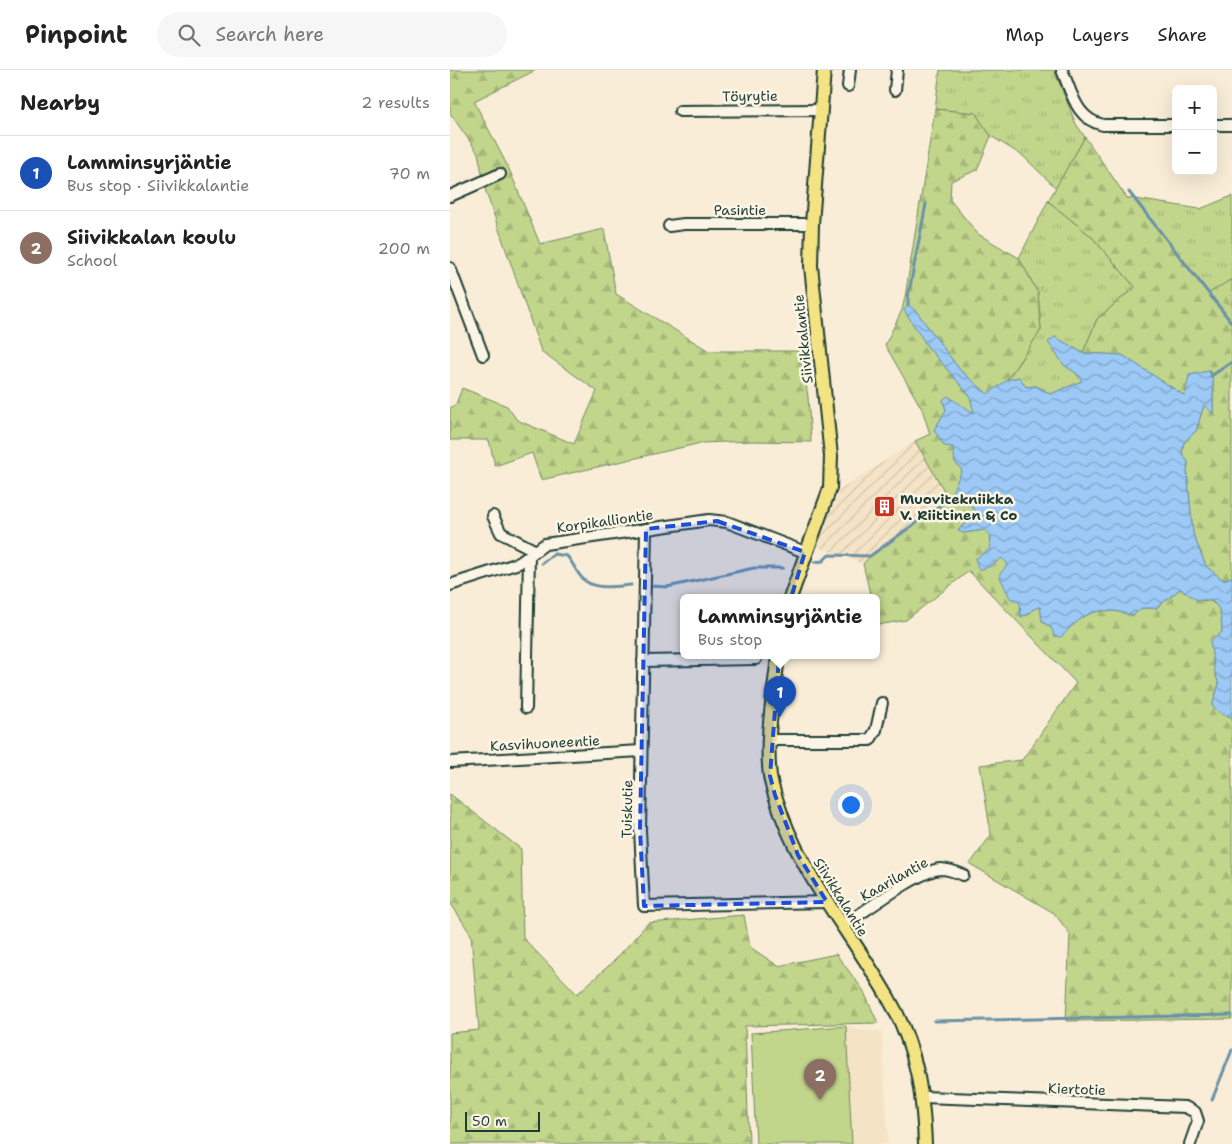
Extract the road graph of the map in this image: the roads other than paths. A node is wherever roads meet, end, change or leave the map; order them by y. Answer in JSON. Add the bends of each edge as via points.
{"nodes":[{"id":1,"x":824,"y":70,"type":"edge"},
{"id":2,"x":850,"y":70,"type":"edge"},
{"id":3,"x":897,"y":70,"type":"edge"},
{"id":4,"x":1062,"y":70,"type":"edge"},
{"id":5,"x":848,"y":86,"type":"dead end"},
{"id":6,"x":895,"y":90,"type":"dead end"},
{"id":7,"x":820,"y":110,"type":"junction"},
{"id":8,"x":680,"y":111,"type":"dead end"},
{"id":9,"x":1172,"y":125,"type":"edge"},
{"id":10,"x":1217,"y":125,"type":"edge"},
{"id":11,"x":1232,"y":125,"type":"edge"},
{"id":12,"x":500,"y":174,"type":"dead end"},
{"id":13,"x":450,"y":196,"type":"edge"},
{"id":14,"x":812,"y":224,"type":"junction"},
{"id":15,"x":669,"y":226,"type":"dead end"},
{"id":16,"x":450,"y":268,"type":"edge"},
{"id":17,"x":483,"y":355,"type":"dead end"},
{"id":18,"x":493,"y":516,"type":"dead end"},
{"id":19,"x":646,"y":530,"type":"junction"},
{"id":20,"x":806,"y":552,"type":"junction"},
{"id":21,"x":532,"y":553,"type":"junction"},
{"id":22,"x":450,"y":585,"type":"edge"},
{"id":23,"x":791,"y":594,"type":"edge"},
{"id":24,"x":756,"y":659,"type":"dead end"},
{"id":25,"x":778,"y":659,"type":"edge"},
{"id":26,"x":643,"y":661,"type":"junction"},
{"id":27,"x":882,"y":703,"type":"dead end"},
{"id":28,"x":526,"y":708,"type":"dead end"},
{"id":29,"x":770,"y":740,"type":"junction"},
{"id":30,"x":641,"y":751,"type":"junction"},
{"id":31,"x":450,"y":762,"type":"edge"},
{"id":32,"x":963,"y":875,"type":"dead end"},
{"id":33,"x":826,"y":902,"type":"junction"},
{"id":34,"x":842,"y":926,"type":"junction"},
{"id":35,"x":923,"y":1097,"type":"junction"},
{"id":36,"x":925,"y":1144,"type":"edge"},
{"id":37,"x":1190,"y":1144,"type":"edge"}],
"edges":[{"from":1,"to":7,"type":"main road","name":"Siivikkalantie"},
{"from":2,"to":5,"type":"street"},
{"from":3,"to":6,"type":"street"},
{"from":4,"to":9,"type":"street","via":[[1082,116],[1092,122],[1103,125]]},
{"from":7,"to":8,"type":"street","name":"Töyrytie"},
{"from":7,"to":14,"type":"main road","name":"Siivikkalantie"},
{"from":10,"to":11,"type":"street"},
{"from":12,"to":13,"type":"street"},
{"from":14,"to":15,"type":"street","name":"Pasintie"},
{"from":14,"to":20,"type":"main road","name":"Siivikkalantie","via":[[813,296],[832,473],[830,488]]},
{"from":16,"to":17,"type":"street"},
{"from":18,"to":21,"type":"street","via":[[501,533]]},
{"from":19,"to":20,"type":"street","name":"Korpikalliontie","via":[[718,521]]},
{"from":19,"to":21,"type":"street","name":"Korpikalliontie","via":[[558,541],[545,544]]},
{"from":19,"to":26,"type":"street","name":"Tuiskutie"},
{"from":20,"to":23,"type":"main road","name":"Siivikkalantie"},
{"from":21,"to":22,"type":"street","name":"Korpikalliontie","via":[[519,563]]},
{"from":21,"to":28,"type":"street"},
{"from":24,"to":26,"type":"street"},
{"from":25,"to":29,"type":"main road","name":"Siivikkalantie"},
{"from":26,"to":30,"type":"street","name":"Tuiskutie"},
{"from":27,"to":29,"type":"street","via":[[876,730],[870,740]]},
{"from":29,"to":33,"type":"main road","name":"Siivikkalantie","via":[[770,776],[775,795],[798,855]]},
{"from":30,"to":31,"type":"street","name":"Kasvihuoneentie"},
{"from":30,"to":33,"type":"street","name":"Tuiskutie","via":[[640,849],[644,906]]},
{"from":32,"to":34,"type":"street","name":"Kaarilantie","via":[[937,870]]},
{"from":33,"to":34,"type":"main road","name":"Siivikkalantie"},
{"from":34,"to":35,"type":"main road","name":"Siivikkalantie","via":[[899,1019]]},
{"from":35,"to":36,"type":"main road","name":"Siivikkalantie"},
{"from":35,"to":37,"type":"street","name":"Kiertotie","via":[[1185,1107],[1194,1112],[1198,1121]]}]}
